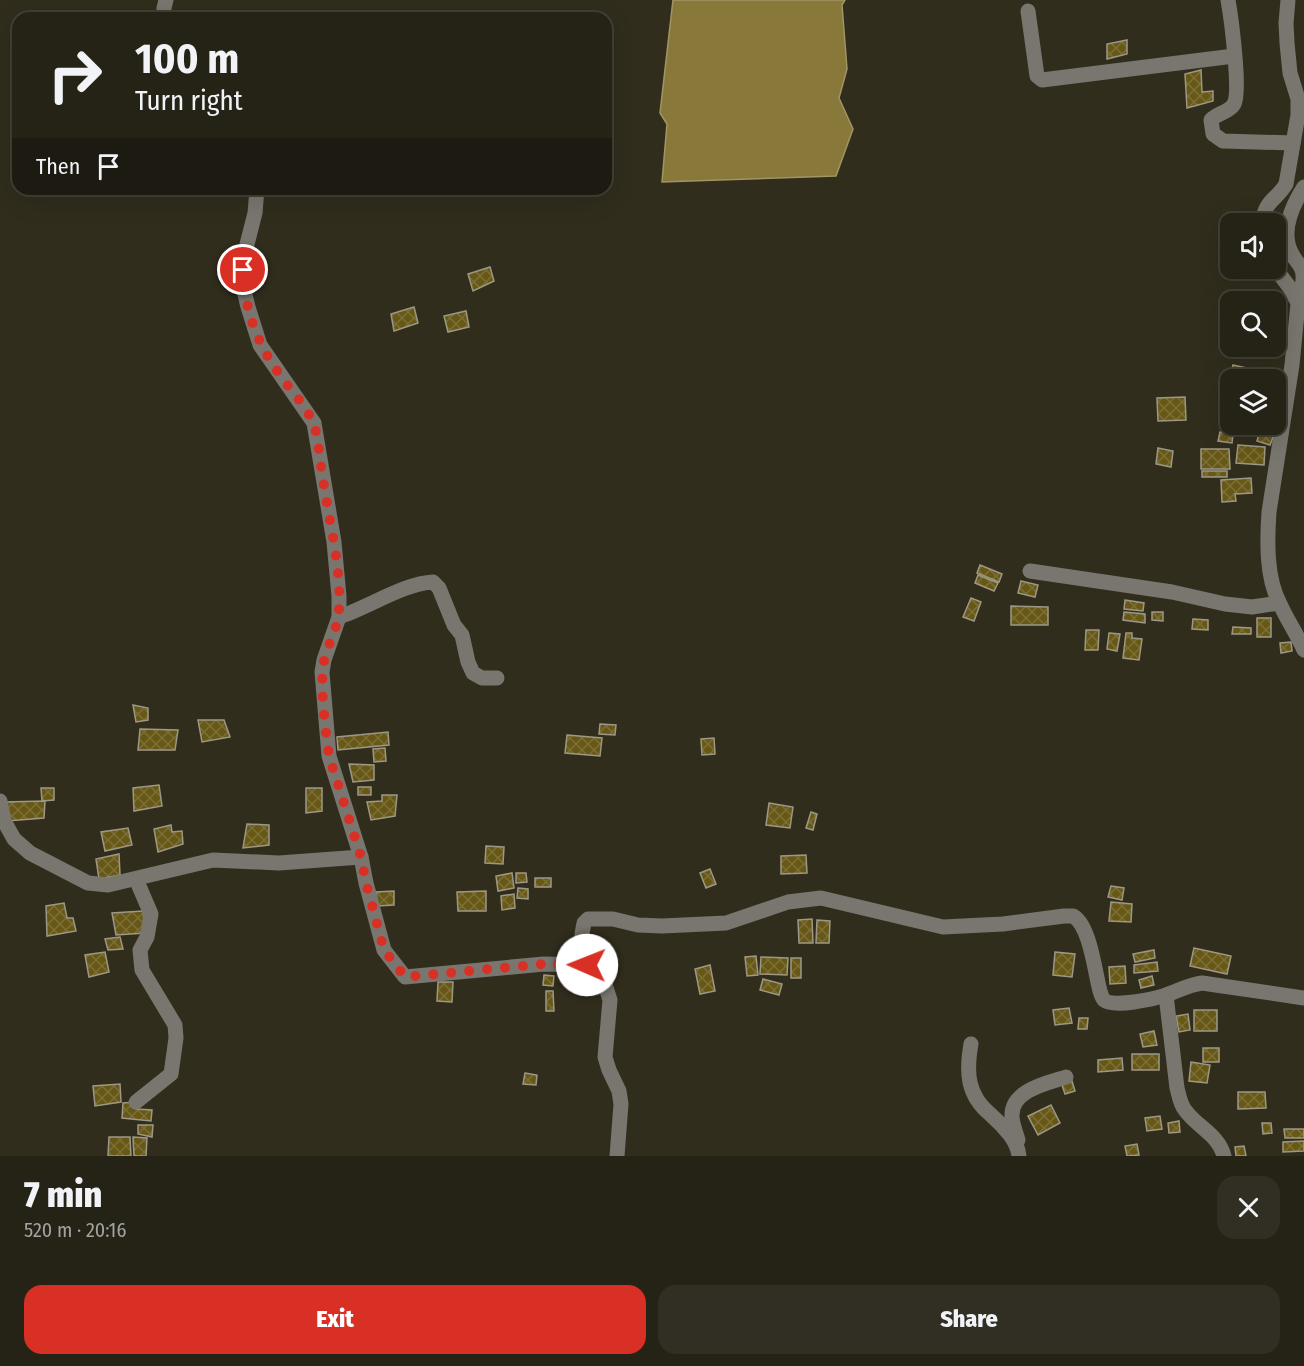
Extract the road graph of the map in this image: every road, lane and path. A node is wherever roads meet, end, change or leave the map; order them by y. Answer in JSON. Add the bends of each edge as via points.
{"nodes":[{"id":1,"x":1228,"y":0,"type":"edge"},
{"id":2,"x":1288,"y":0,"type":"edge"},
{"id":3,"x":1028,"y":11,"type":"dead end"},
{"id":4,"x":1234,"y":56,"type":"junction"},
{"id":5,"x":1293,"y":143,"type":"junction"},
{"id":6,"x":1304,"y":187,"type":"edge"},
{"id":7,"x":256,"y":195,"type":"edge"},
{"id":8,"x":1264,"y":213,"type":"edge"},
{"id":9,"x":1283,"y":279,"type":"edge"},
{"id":10,"x":1298,"y":303,"type":"junction"},
{"id":11,"x":1030,"y":571,"type":"dead end"},
{"id":12,"x":1279,"y":603,"type":"junction"},
{"id":13,"x":339,"y":617,"type":"junction"},
{"id":14,"x":1304,"y":650,"type":"edge"},
{"id":15,"x":497,"y":678,"type":"dead end"},
{"id":16,"x":0,"y":801,"type":"edge"},
{"id":17,"x":361,"y":857,"type":"junction"},
{"id":18,"x":136,"y":879,"type":"junction"},
{"id":19,"x":587,"y":965,"type":"junction"},
{"id":20,"x":1166,"y":995,"type":"junction"},
{"id":21,"x":1304,"y":998,"type":"edge"},
{"id":22,"x":971,"y":1044,"type":"dead end"},
{"id":23,"x":1066,"y":1077,"type":"dead end"},
{"id":24,"x":136,"y":1102,"type":"dead end"},
{"id":25,"x":1018,"y":1151,"type":"edge"},
{"id":26,"x":617,"y":1156,"type":"edge"},
{"id":27,"x":1224,"y":1156,"type":"edge"}],
"edges":[{"from":1,"to":4,"type":"street"},
{"from":2,"to":5,"type":"street","via":[[1288,55],[1298,99]]},
{"from":3,"to":4,"type":"street","via":[[1037,76],[1042,80]]},
{"from":4,"to":5,"type":"street","via":[[1236,99],[1229,110],[1211,120],[1213,134],[1223,141]]},
{"from":5,"to":8,"type":"street","via":[[1286,184]]},
{"from":6,"to":10,"type":"street","via":[[1286,233],[1289,250],[1304,274]]},
{"from":7,"to":13,"type":"street","via":[[243,256],[243,286],[260,345],[314,423],[334,542]]},
{"from":9,"to":10,"type":"street"},
{"from":10,"to":12,"type":"street","via":[[1269,512],[1271,574]]},
{"from":11,"to":12,"type":"street","via":[[1172,591],[1225,604],[1252,607]]},
{"from":12,"to":14,"type":"street"},
{"from":13,"to":15,"type":"street","via":[[433,582],[462,635],[472,671],[482,678]]},
{"from":13,"to":17,"type":"street","via":[[322,672],[327,742]]},
{"from":16,"to":18,"type":"street","via":[[4,821],[14,839],[30,853],[88,883],[108,885]]},
{"from":17,"to":18,"type":"street","via":[[279,863],[213,860]]},
{"from":17,"to":19,"type":"street","via":[[384,950],[405,977],[544,964]]},
{"from":18,"to":24,"type":"street","via":[[151,914],[140,950],[142,970],[175,1025],[176,1038],[171,1074]]},
{"from":19,"to":20,"type":"street","via":[[582,934],[588,919],[662,926],[726,923],[788,902],[821,898],[943,927],[1073,916],[1082,924],[1106,1001],[1132,1002]]},
{"from":19,"to":26,"type":"street","via":[[602,975],[610,1000],[605,1057],[621,1104]]},
{"from":20,"to":21,"type":"street","via":[[1202,983]]},
{"from":20,"to":27,"type":"street","via":[[1180,1102],[1193,1120],[1221,1145]]},
{"from":22,"to":25,"type":"street","via":[[971,1089],[981,1106],[1001,1122]]},
{"from":23,"to":25,"type":"street","via":[[1030,1090],[1013,1107]]}]}
